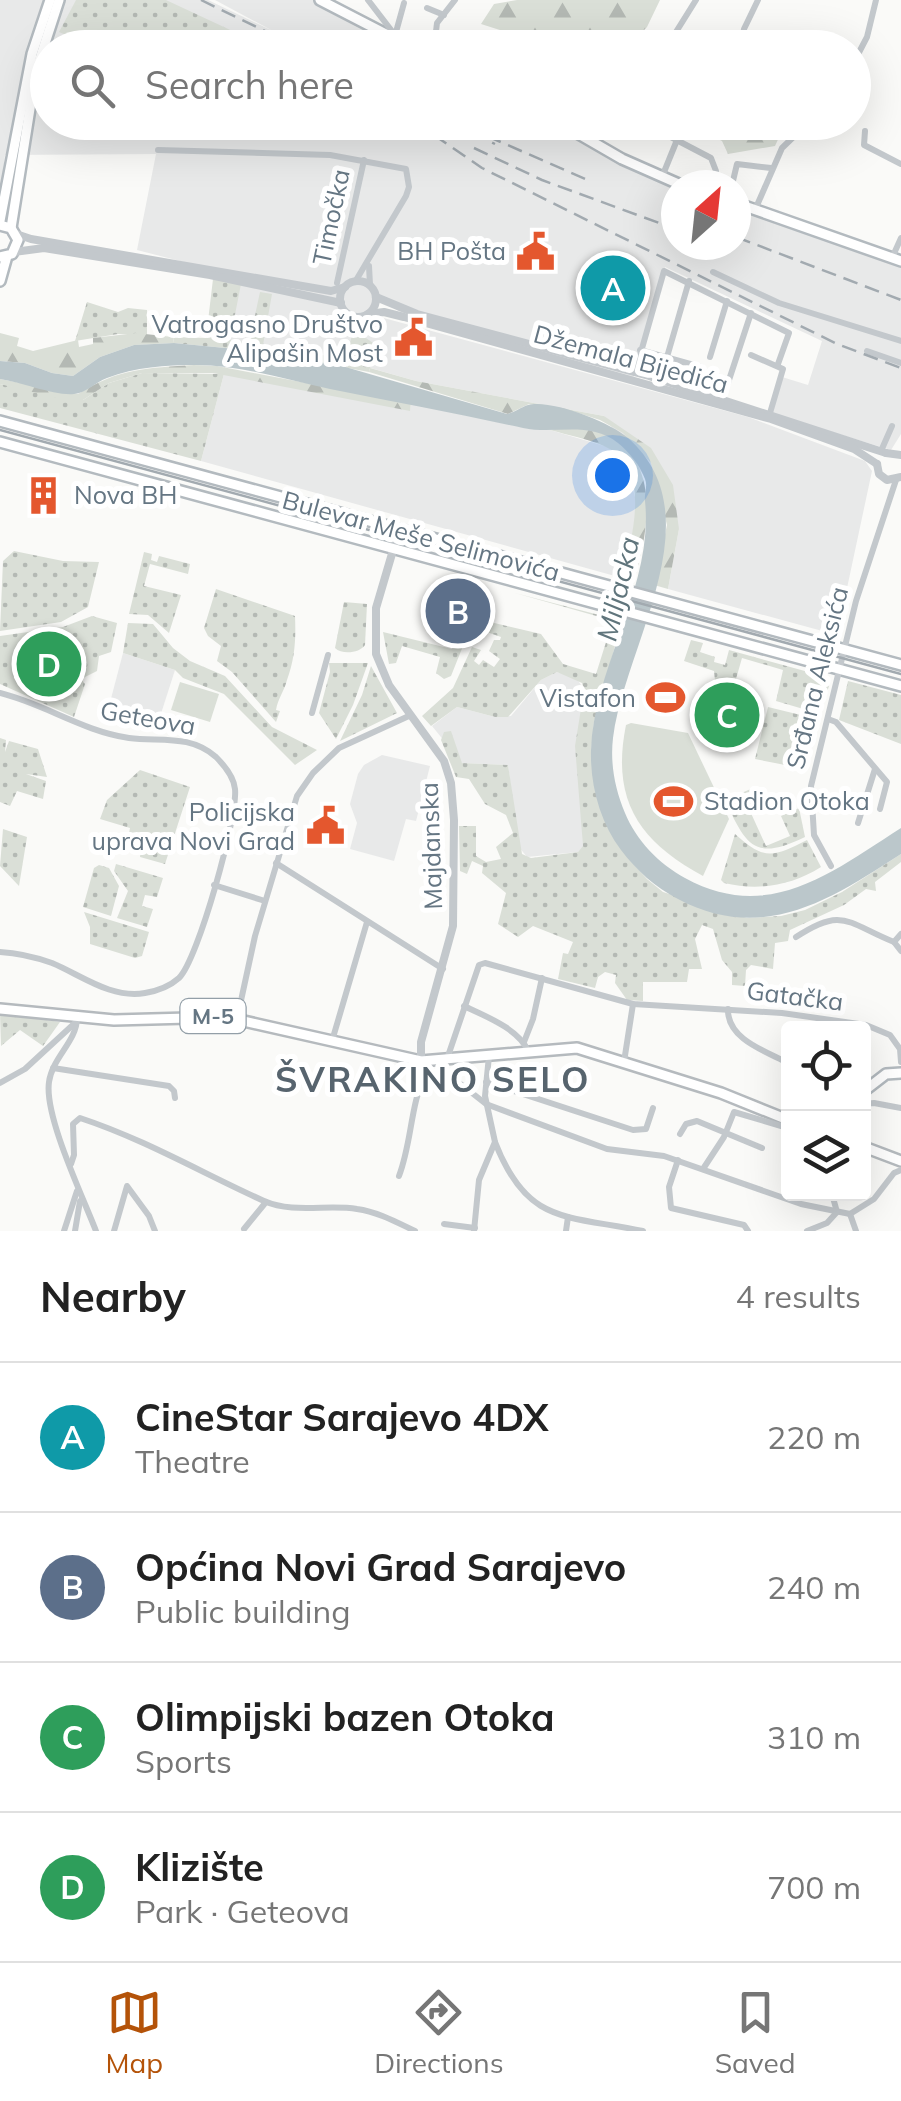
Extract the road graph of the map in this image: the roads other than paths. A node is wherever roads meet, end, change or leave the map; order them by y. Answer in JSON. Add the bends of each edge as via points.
{"nodes":[{"id":1,"x":50,"y":0,"type":"edge"},
{"id":2,"x":59,"y":0,"type":"edge"},
{"id":3,"x":320,"y":0,"type":"edge"},
{"id":4,"x":368,"y":0,"type":"edge"},
{"id":5,"x":455,"y":0,"type":"edge"},
{"id":6,"x":696,"y":0,"type":"edge"},
{"id":7,"x":758,"y":0,"type":"edge"},
{"id":8,"x":876,"y":0,"type":"edge"},
{"id":9,"x":404,"y":3,"type":"dead end"},
{"id":10,"x":427,"y":8,"type":"dead end"},
{"id":11,"x":444,"y":15,"type":"junction"},
{"id":12,"x":42,"y":30,"type":"edge"},
{"id":13,"x":46,"y":30,"type":"edge"},
{"id":14,"x":382,"y":30,"type":"edge"},
{"id":15,"x":392,"y":30,"type":"edge"},
{"id":16,"x":398,"y":30,"type":"edge"},
{"id":17,"x":436,"y":30,"type":"edge"},
{"id":18,"x":677,"y":30,"type":"edge"},
{"id":19,"x":744,"y":30,"type":"edge"},
{"id":20,"x":869,"y":30,"type":"edge"},
{"id":21,"x":30,"y":82,"type":"edge"},
{"id":22,"x":30,"y":102,"type":"edge"},
{"id":23,"x":590,"y":140,"type":"edge"},
{"id":24,"x":678,"y":140,"type":"joint"},
{"id":25,"x":790,"y":140,"type":"edge"},
{"id":26,"x":864,"y":140,"type":"edge"},
{"id":27,"x":158,"y":150,"type":"dead end"},
{"id":28,"x":364,"y":160,"type":"junction"},
{"id":29,"x":901,"y":164,"type":"edge"},
{"id":30,"x":771,"y":168,"type":"junction"},
{"id":31,"x":665,"y":170,"type":"edge"},
{"id":32,"x":716,"y":170,"type":"edge"},
{"id":33,"x":736,"y":170,"type":"edge"},
{"id":34,"x":661,"y":177,"type":"edge"},
{"id":35,"x":751,"y":209,"type":"edge"},
{"id":36,"x":755,"y":210,"type":"junction"},
{"id":37,"x":0,"y":223,"type":"edge"},
{"id":38,"x":14,"y":231,"type":"junction"},
{"id":39,"x":901,"y":238,"type":"edge"},
{"id":40,"x":370,"y":254,"type":"junction"},
{"id":41,"x":7,"y":255,"type":"edge"},
{"id":42,"x":897,"y":259,"type":"edge"},
{"id":43,"x":713,"y":272,"type":"dead end"},
{"id":44,"x":0,"y":280,"type":"edge"},
{"id":45,"x":689,"y":281,"type":"junction"},
{"id":46,"x":355,"y":282,"type":"junction"},
{"id":47,"x":341,"y":285,"type":"junction"},
{"id":48,"x":370,"y":285,"type":"junction"},
{"id":49,"x":376,"y":297,"type":"junction"},
{"id":50,"x":728,"y":300,"type":"junction"},
{"id":51,"x":341,"y":303,"type":"junction"},
{"id":52,"x":751,"y":313,"type":"junction"},
{"id":53,"x":368,"y":314,"type":"junction"},
{"id":54,"x":901,"y":341,"type":"edge"},
{"id":55,"x":640,"y":350,"type":"junction"},
{"id":56,"x":867,"y":351,"type":"dead end"},
{"id":57,"x":751,"y":355,"type":"dead end"},
{"id":58,"x":667,"y":357,"type":"junction"},
{"id":59,"x":710,"y":357,"type":"dead end"},
{"id":60,"x":901,"y":363,"type":"edge"},
{"id":61,"x":778,"y":364,"type":"junction"},
{"id":62,"x":701,"y":367,"type":"dead end"},
{"id":63,"x":634,"y":376,"type":"junction"},
{"id":64,"x":728,"y":383,"type":"dead end"},
{"id":65,"x":770,"y":413,"type":"junction"},
{"id":66,"x":0,"y":421,"type":"edge"},
{"id":67,"x":892,"y":426,"type":"dead end"},
{"id":68,"x":0,"y":442,"type":"edge"},
{"id":69,"x":901,"y":444,"type":"edge"},
{"id":70,"x":891,"y":453,"type":"edge"},
{"id":71,"x":877,"y":464,"type":"junction"},
{"id":72,"x":882,"y":477,"type":"junction"},
{"id":73,"x":898,"y":478,"type":"edge"},
{"id":74,"x":890,"y":500,"type":"junction"},
{"id":75,"x":399,"y":530,"type":"junction"},
{"id":76,"x":394,"y":547,"type":"junction"},
{"id":77,"x":843,"y":649,"type":"junction"},
{"id":78,"x":328,"y":654,"type":"dead end"},
{"id":79,"x":901,"y":665,"type":"edge"},
{"id":80,"x":840,"y":669,"type":"junction"},
{"id":81,"x":901,"y":686,"type":"edge"},
{"id":82,"x":0,"y":692,"type":"edge"},
{"id":83,"x":312,"y":713,"type":"dead end"},
{"id":84,"x":411,"y":715,"type":"junction"},
{"id":85,"x":828,"y":720,"type":"junction"},
{"id":86,"x":875,"y":768,"type":"junction"},
{"id":87,"x":880,"y":808,"type":"dead end"},
{"id":88,"x":858,"y":824,"type":"dead end"},
{"id":89,"x":276,"y":863,"type":"junction"},
{"id":90,"x":831,"y":866,"type":"dead end"},
{"id":91,"x":214,"y":885,"type":"junction"},
{"id":92,"x":265,"y":900,"type":"junction"},
{"id":93,"x":367,"y":921,"type":"junction"},
{"id":94,"x":901,"y":934,"type":"edge"},
{"id":95,"x":796,"y":937,"type":"dead end"},
{"id":96,"x":894,"y":942,"type":"junction"},
{"id":97,"x":901,"y":951,"type":"edge"},
{"id":98,"x":0,"y":952,"type":"edge"},
{"id":99,"x":444,"y":969,"type":"junction"},
{"id":100,"x":542,"y":978,"type":"junction"},
{"id":101,"x":633,"y":1004,"type":"junction"},
{"id":102,"x":464,"y":1006,"type":"junction"},
{"id":103,"x":0,"y":1008,"type":"edge"},
{"id":104,"x":728,"y":1008,"type":"junction"},
{"id":105,"x":59,"y":1016,"type":"junction"},
{"id":106,"x":237,"y":1019,"type":"junction"},
{"id":107,"x":76,"y":1020,"type":"junction"},
{"id":108,"x":821,"y":1021,"type":"edge"},
{"id":109,"x":871,"y":1030,"type":"edge"},
{"id":110,"x":64,"y":1032,"type":"junction"},
{"id":111,"x":332,"y":1041,"type":"junction"},
{"id":112,"x":526,"y":1047,"type":"junction"},
{"id":113,"x":489,"y":1056,"type":"junction"},
{"id":114,"x":447,"y":1059,"type":"junction"},
{"id":115,"x":781,"y":1059,"type":"edge"},
{"id":116,"x":421,"y":1060,"type":"junction"},
{"id":117,"x":624,"y":1062,"type":"junction"},
{"id":118,"x":901,"y":1062,"type":"edge"},
{"id":119,"x":53,"y":1068,"type":"junction"},
{"id":120,"x":426,"y":1072,"type":"junction"},
{"id":121,"x":901,"y":1073,"type":"edge"},
{"id":122,"x":486,"y":1082,"type":"junction"},
{"id":123,"x":0,"y":1083,"type":"edge"},
{"id":124,"x":871,"y":1086,"type":"edge"},
{"id":125,"x":175,"y":1098,"type":"dead end"},
{"id":126,"x":871,"y":1103,"type":"edge"},
{"id":127,"x":486,"y":1104,"type":"junction"},
{"id":128,"x":653,"y":1108,"type":"dead end"},
{"id":129,"x":901,"y":1108,"type":"edge"},
{"id":130,"x":781,"y":1117,"type":"edge"},
{"id":131,"x":781,"y":1126,"type":"edge"},
{"id":132,"x":680,"y":1134,"type":"dead end"},
{"id":133,"x":726,"y":1134,"type":"junction"},
{"id":134,"x":494,"y":1142,"type":"junction"},
{"id":135,"x":762,"y":1148,"type":"dead end"},
{"id":136,"x":871,"y":1150,"type":"edge"},
{"id":137,"x":678,"y":1160,"type":"junction"},
{"id":138,"x":901,"y":1161,"type":"edge"},
{"id":139,"x":71,"y":1164,"type":"junction"},
{"id":140,"x":703,"y":1169,"type":"junction"},
{"id":141,"x":901,"y":1170,"type":"edge"},
{"id":142,"x":399,"y":1176,"type":"dead end"},
{"id":143,"x":77,"y":1190,"type":"junction"},
{"id":144,"x":80,"y":1200,"type":"junction"},
{"id":145,"x":834,"y":1201,"type":"edge"},
{"id":146,"x":266,"y":1202,"type":"junction"},
{"id":147,"x":837,"y":1212,"type":"junction"},
{"id":148,"x":850,"y":1214,"type":"junction"},
{"id":149,"x":568,"y":1217,"type":"junction"},
{"id":150,"x":254,"y":1218,"type":"junction"},
{"id":151,"x":444,"y":1224,"type":"dead end"},
{"id":152,"x":244,"y":1229,"type":"edge"},
{"id":153,"x":411,"y":1230,"type":"edge"},
{"id":154,"x":474,"y":1230,"type":"edge"},
{"id":155,"x":64,"y":1231,"type":"edge"},
{"id":156,"x":75,"y":1231,"type":"edge"},
{"id":157,"x":96,"y":1231,"type":"edge"},
{"id":158,"x":114,"y":1231,"type":"edge"},
{"id":159,"x":155,"y":1231,"type":"edge"},
{"id":160,"x":259,"y":1231,"type":"edge"},
{"id":161,"x":566,"y":1231,"type":"edge"},
{"id":162,"x":643,"y":1231,"type":"edge"},
{"id":163,"x":748,"y":1231,"type":"edge"},
{"id":164,"x":808,"y":1231,"type":"edge"},
{"id":165,"x":856,"y":1231,"type":"edge"}],
"edges":[{"from":1,"to":12,"type":"main road"},
{"from":2,"to":13,"type":"main road"},
{"from":3,"to":14,"type":"main road"},
{"from":4,"to":15,"type":"street"},
{"from":5,"to":11,"type":"street"},
{"from":6,"to":18,"type":"street"},
{"from":7,"to":19,"type":"street"},
{"from":8,"to":20,"type":"street"},
{"from":9,"to":16,"type":"street"},
{"from":10,"to":11,"type":"street"},
{"from":11,"to":17,"type":"street"},
{"from":21,"to":37,"type":"main road"},
{"from":22,"to":38,"type":"main road"},
{"from":23,"to":34,"type":"main road"},
{"from":24,"to":31,"type":"street"},
{"from":24,"to":32,"type":"street","via":[[711,158]]},
{"from":25,"to":30,"type":"street"},
{"from":26,"to":29,"type":"street"},
{"from":27,"to":28,"type":"street","name":"Timočka"},
{"from":28,"to":40,"type":"street","name":"Timočka","via":[[406,169],[409,179],[406,196]]},
{"from":28,"to":47,"type":"street","name":"Timočka"},
{"from":30,"to":33,"type":"street","via":[[737,164]]},
{"from":30,"to":36,"type":"street"},
{"from":35,"to":36,"type":"main road"},
{"from":36,"to":42,"type":"main road"},
{"from":37,"to":38,"type":"main road"},
{"from":38,"to":41,"type":"main road","via":[[18,243]]},
{"from":38,"to":47,"type":"street","via":[[332,290]]},
{"from":39,"to":42,"type":"street"},
{"from":40,"to":46,"type":"street","name":"Timočka"},
{"from":40,"to":48,"type":"street","name":"Timočka"},
{"from":41,"to":44,"type":"main road"},
{"from":41,"to":51,"type":"street","name":"Džemala Bijedića","via":[[44,248]]},
{"from":43,"to":54,"type":"street","via":[[779,304]]},
{"from":45,"to":50,"type":"street"},
{"from":45,"to":55,"type":"street","via":[[663,272]]},
{"from":45,"to":58,"type":"street"},
{"from":46,"to":47,"type":"street"},
{"from":46,"to":48,"type":"street"},
{"from":47,"to":51,"type":"street"},
{"from":48,"to":49,"type":"street"},
{"from":49,"to":53,"type":"street"},
{"from":49,"to":63,"type":"street","name":"Džemala Bijedića"},
{"from":50,"to":52,"type":"street"},
{"from":50,"to":59,"type":"street"},
{"from":51,"to":53,"type":"street","name":"Džemala Bijedića","via":[[352,315]]},
{"from":52,"to":61,"type":"street","via":[[789,332]]},
{"from":52,"to":64,"type":"street"},
{"from":53,"to":63,"type":"street","name":"Džemala Bijedića","via":[[384,312]]},
{"from":55,"to":58,"type":"street"},
{"from":55,"to":63,"type":"street"},
{"from":56,"to":60,"type":"street"},
{"from":57,"to":61,"type":"street"},
{"from":58,"to":62,"type":"street"},
{"from":61,"to":65,"type":"street","via":[[782,373]]},
{"from":63,"to":65,"type":"street","name":"Džemala Bijedića"},
{"from":63,"to":71,"type":"street","name":"Džemala Bijedića","via":[[769,418]]},
{"from":65,"to":70,"type":"street","name":"Džemala Bijedića"},
{"from":66,"to":75,"type":"main road","name":"Bulevar Meše Selimovića"},
{"from":67,"to":70,"type":"street"},
{"from":68,"to":76,"type":"main road","name":"Bulevar Meše Selimovića"},
{"from":69,"to":70,"type":"street"},
{"from":70,"to":71,"type":"street"},
{"from":71,"to":72,"type":"street"},
{"from":72,"to":73,"type":"street"},
{"from":72,"to":74,"type":"street"},
{"from":73,"to":74,"type":"street","name":"Srđana Aleksića"},
{"from":74,"to":77,"type":"street","name":"Srđana Aleksića"},
{"from":75,"to":76,"type":"street","name":"Majdanska"},
{"from":75,"to":77,"type":"main road","name":"Bulevar Meše Selimovića"},
{"from":76,"to":80,"type":"main road","name":"Bulevar Meše Selimovića"},
{"from":76,"to":84,"type":"street","name":"Majdanska","via":[[376,608],[376,654]]},
{"from":77,"to":79,"type":"main road","name":"Bulevar Meše Selimovića"},
{"from":77,"to":80,"type":"street","name":"Srđana Aleksića"},
{"from":78,"to":83,"type":"street"},
{"from":80,"to":81,"type":"main road","name":"Bulevar Meše Selimovića"},
{"from":80,"to":85,"type":"street","name":"Srđana Aleksića"},
{"from":82,"to":91,"type":"street","name":"Geteova","via":[[74,724],[128,738],[180,740],[218,760],[236,792]]},
{"from":84,"to":89,"type":"street","via":[[338,748],[312,774],[292,807]]},
{"from":84,"to":99,"type":"street","name":"Majdanska","via":[[438,750],[451,783],[455,912]]},
{"from":85,"to":86,"type":"street"},
{"from":85,"to":90,"type":"street","name":"Srđana Aleksića","via":[[810,812]]},
{"from":86,"to":87,"type":"street","via":[[888,782]]},
{"from":86,"to":88,"type":"street"},
{"from":89,"to":92,"type":"street"},
{"from":89,"to":93,"type":"street"},
{"from":91,"to":92,"type":"street"},
{"from":91,"to":98,"type":"street","name":"Geteova","via":[[196,948],[180,977],[163,988],[138,994],[108,988],[30,956]]},
{"from":92,"to":106,"type":"street"},
{"from":93,"to":99,"type":"street"},
{"from":93,"to":111,"type":"street"},
{"from":94,"to":96,"type":"street"},
{"from":95,"to":96,"type":"street","via":[[837,918]]},
{"from":96,"to":97,"type":"street"},
{"from":99,"to":116,"type":"street","name":"Majdanska"},
{"from":100,"to":101,"type":"street","name":"Gatačka"},
{"from":100,"to":102,"type":"street","name":"Gatačka","via":[[482,963]]},
{"from":100,"to":112,"type":"street"},
{"from":101,"to":104,"type":"street","name":"Gatačka"},
{"from":101,"to":117,"type":"street"},
{"from":102,"to":112,"type":"street"},
{"from":102,"to":114,"type":"street"},
{"from":103,"to":105,"type":"main road","number":"M-5"},
{"from":104,"to":108,"type":"street","name":"Gatačka"},
{"from":104,"to":115,"type":"street","name":"Gatačka","via":[[738,1034]]},
{"from":105,"to":107,"type":"main road","number":"M-5"},
{"from":105,"to":110,"type":"street"},
{"from":106,"to":107,"type":"main road","number":"M-5"},
{"from":106,"to":111,"type":"main road","number":"M-5"},
{"from":107,"to":110,"type":"street"},
{"from":107,"to":119,"type":"street"},
{"from":109,"to":118,"type":"street","name":"Gatačka","via":[[890,1035]]},
{"from":110,"to":123,"type":"street"},
{"from":111,"to":116,"type":"main road","number":"M-5"},
{"from":112,"to":113,"type":"main road","number":"M-5"},
{"from":112,"to":117,"type":"main road","number":"M-5","via":[[566,1047]]},
{"from":113,"to":114,"type":"main road","number":"M-5"},
{"from":113,"to":122,"type":"street"},
{"from":114,"to":116,"type":"main road","number":"M-5"},
{"from":116,"to":120,"type":"street"},
{"from":117,"to":130,"type":"main road","number":"M-5"},
{"from":119,"to":125,"type":"street","via":[[169,1086]]},
{"from":119,"to":139,"type":"street","via":[[51,1111]]},
{"from":120,"to":127,"type":"street","via":[[453,1078]]},
{"from":120,"to":142,"type":"street"},
{"from":121,"to":124,"type":"main road"},
{"from":122,"to":127,"type":"street"},
{"from":122,"to":128,"type":"street","via":[[633,1130],[646,1129]]},
{"from":126,"to":129,"type":"street"},
{"from":127,"to":134,"type":"street"},
{"from":127,"to":137,"type":"street","via":[[607,1150]]},
{"from":131,"to":133,"type":"street","via":[[734,1112]]},
{"from":132,"to":133,"type":"street","via":[[694,1121]]},
{"from":133,"to":135,"type":"street"},
{"from":133,"to":140,"type":"street"},
{"from":134,"to":149,"type":"street","via":[[526,1197]]},
{"from":134,"to":154,"type":"street","via":[[479,1180]]},
{"from":136,"to":138,"type":"main road"},
{"from":137,"to":140,"type":"street"},
{"from":137,"to":163,"type":"street","via":[[669,1187],[672,1208]]},
{"from":139,"to":143,"type":"street"},
{"from":139,"to":146,"type":"street","via":[[73,1124],[80,1118]]},
{"from":140,"to":147,"type":"street"},
{"from":141,"to":148,"type":"street"},
{"from":143,"to":144,"type":"street"},
{"from":143,"to":155,"type":"street"},
{"from":144,"to":156,"type":"street"},
{"from":144,"to":157,"type":"street"},
{"from":145,"to":147,"type":"street"},
{"from":146,"to":150,"type":"street"},
{"from":146,"to":153,"type":"street","via":[[354,1208]]},
{"from":147,"to":148,"type":"street"},
{"from":147,"to":164,"type":"street"},
{"from":148,"to":165,"type":"street"},
{"from":149,"to":161,"type":"street"},
{"from":149,"to":162,"type":"street"},
{"from":150,"to":152,"type":"street"},
{"from":150,"to":160,"type":"street"},
{"from":151,"to":154,"type":"street"},
{"from":158,"to":159,"type":"street","via":[[127,1186]]}]}
